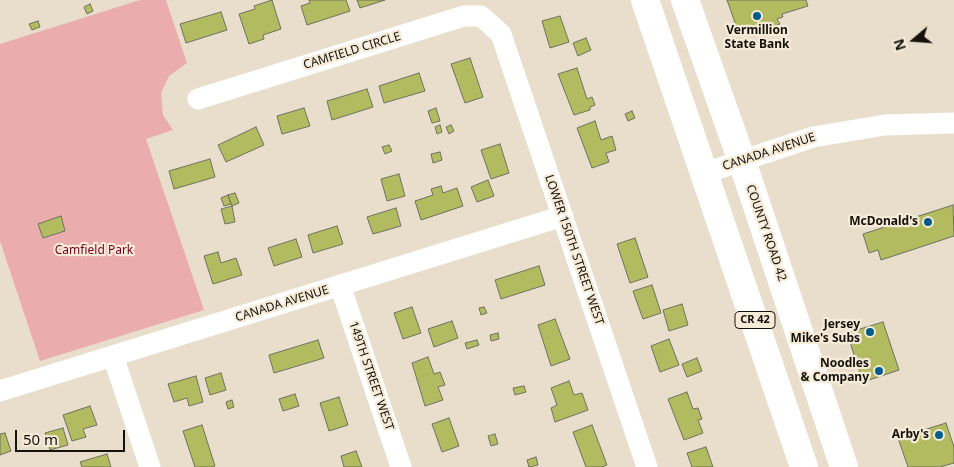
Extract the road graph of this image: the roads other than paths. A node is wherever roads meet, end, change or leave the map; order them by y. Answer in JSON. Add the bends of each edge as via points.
{"nodes":[{"id":1,"x":645,"y":0,"type":"edge"},
{"id":2,"x":685,"y":0,"type":"edge"},
{"id":3,"x":501,"y":34,"type":"joint"},
{"id":4,"x":198,"y":99,"type":"dead end"},
{"id":5,"x":954,"y":123,"type":"edge"},
{"id":6,"x":742,"y":161,"type":"junction"},
{"id":7,"x":705,"y":173,"type":"junction"},
{"id":8,"x":563,"y":216,"type":"junction"},
{"id":9,"x":340,"y":285,"type":"junction"},
{"id":10,"x":749,"y":304,"type":"junction"},
{"id":11,"x":113,"y":356,"type":"junction"},
{"id":12,"x":0,"y":391,"type":"edge"},
{"id":13,"x":150,"y":467,"type":"edge"},
{"id":14,"x":401,"y":467,"type":"edge"},
{"id":15,"x":647,"y":467,"type":"edge"},
{"id":16,"x":804,"y":467,"type":"edge"},
{"id":17,"x":810,"y":467,"type":"edge"},
{"id":18,"x":844,"y":467,"type":"edge"}],
"edges":[{"from":1,"to":7,"type":"highway","number":"CR 42"},
{"from":2,"to":6,"type":"highway","name":"COUNTY ROAD 42","number":"CR 42"},
{"from":3,"to":4,"type":"street","name":"CAMFIELD CIRCLE","via":[[482,16],[464,16]]},
{"from":3,"to":8,"type":"street","name":"LOWER 150TH STREET WEST"},
{"from":5,"to":6,"type":"street","name":"CANADA AVENUE","via":[[885,125],[813,137]]},
{"from":6,"to":7,"type":"street","name":"CANADA AVENUE"},
{"from":6,"to":18,"type":"highway","name":"COUNTY ROAD 42","number":"CR 42"},
{"from":7,"to":10,"type":"highway","number":"CR 42"},
{"from":8,"to":9,"type":"street","name":"CANADA AVENUE"},
{"from":8,"to":15,"type":"street","name":"LOWER 150TH STREET WEST"},
{"from":9,"to":11,"type":"street","name":"CANADA AVENUE"},
{"from":9,"to":14,"type":"street","name":"149TH STREET WEST"},
{"from":10,"to":16,"type":"highway","number":"CR 42"},
{"from":10,"to":17,"type":"highway","via":[[765,336]]},
{"from":11,"to":12,"type":"street","name":"CANADA AVENUE"},
{"from":11,"to":13,"type":"street"}]}
